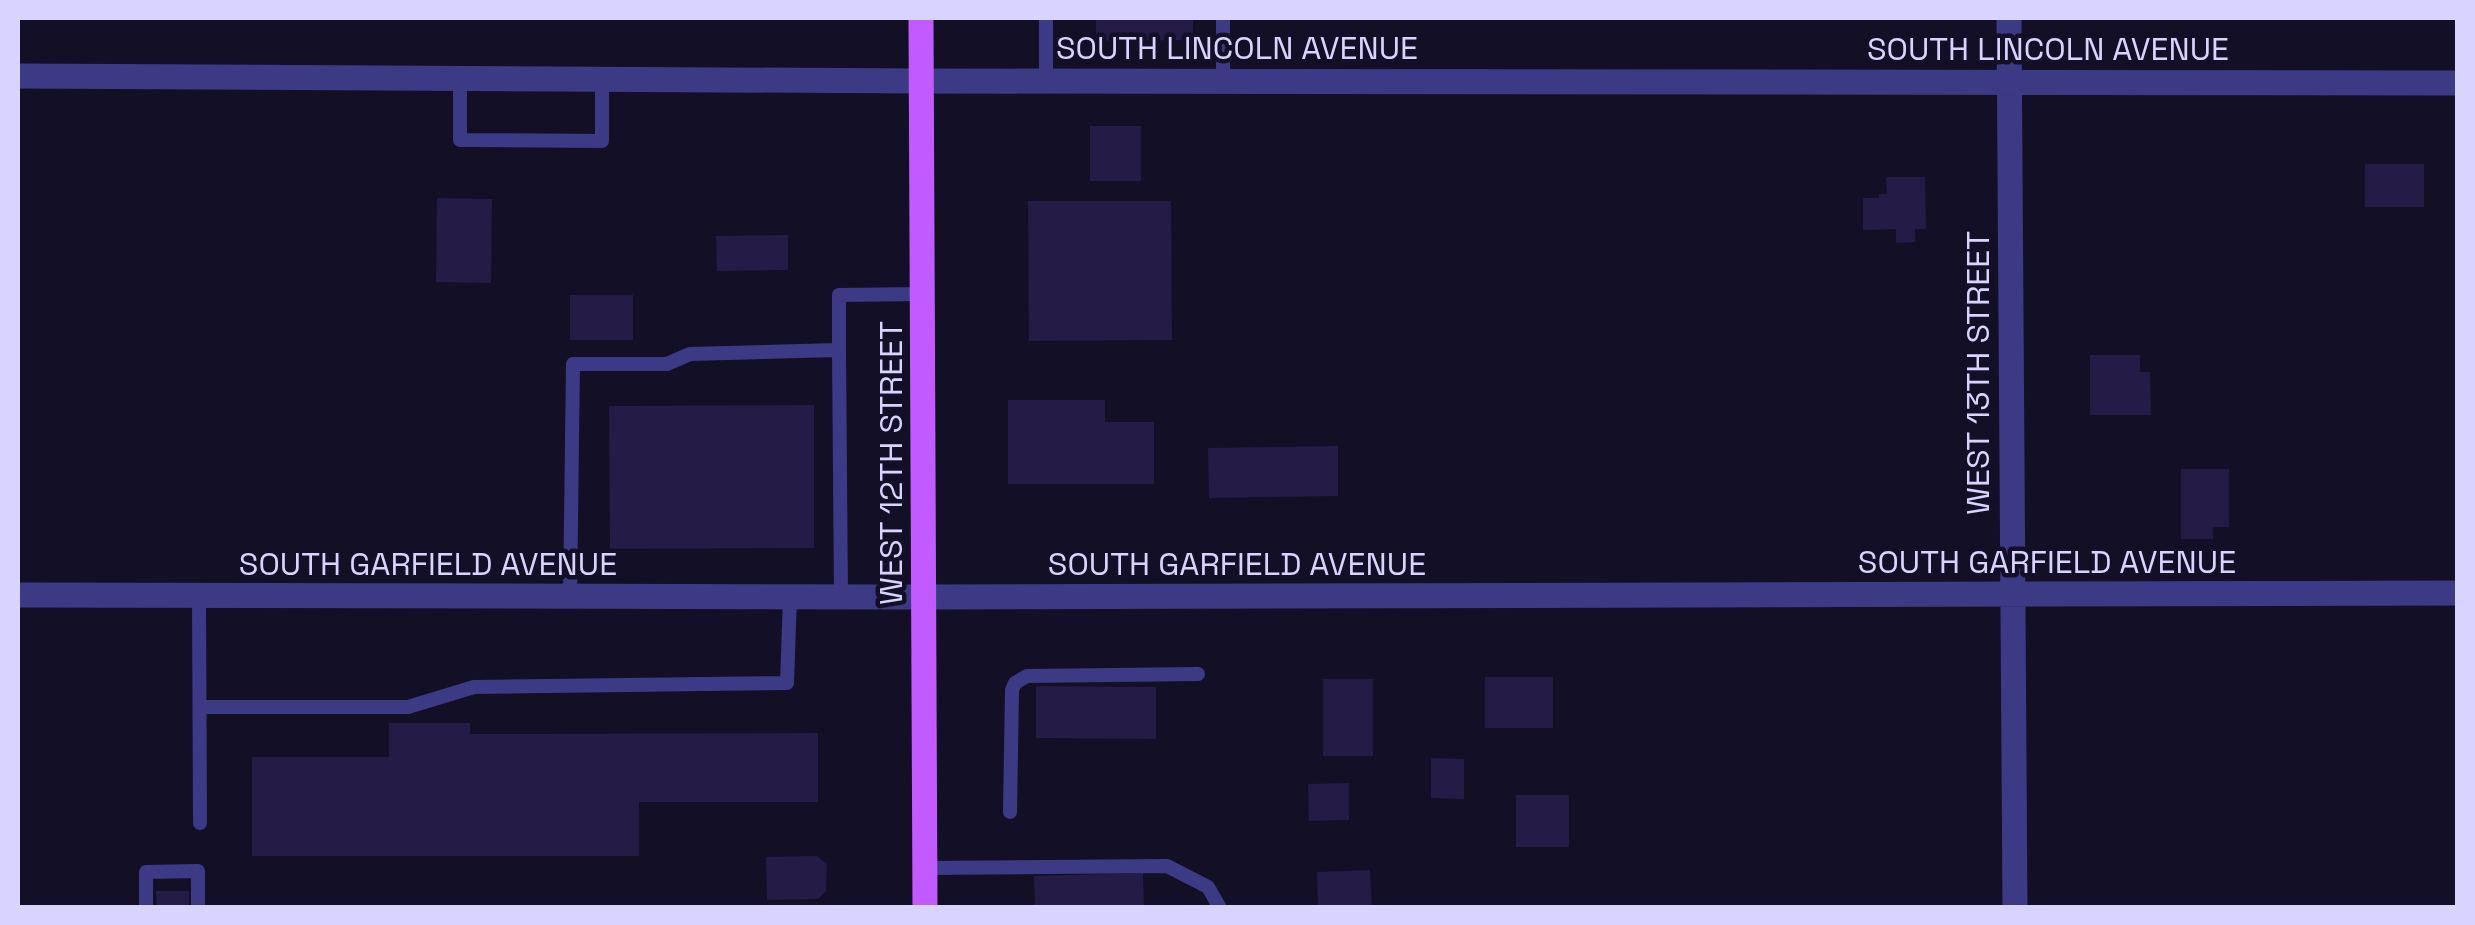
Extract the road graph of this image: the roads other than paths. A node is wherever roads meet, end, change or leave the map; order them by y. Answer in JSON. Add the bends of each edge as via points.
{"nodes":[{"id":1,"x":920,"y":18,"type":"edge"},
{"id":2,"x":1046,"y":18,"type":"edge"},
{"id":3,"x":1223,"y":18,"type":"edge"},
{"id":4,"x":2009,"y":18,"type":"edge"},
{"id":5,"x":18,"y":76,"type":"edge"},
{"id":6,"x":460,"y":78,"type":"junction"},
{"id":7,"x":602,"y":79,"type":"junction"},
{"id":8,"x":921,"y":81,"type":"junction"},
{"id":9,"x":1046,"y":81,"type":"junction"},
{"id":10,"x":1224,"y":81,"type":"junction"},
{"id":11,"x":2010,"y":81,"type":"junction"},
{"id":12,"x":2458,"y":83,"type":"edge"},
{"id":13,"x":922,"y":294,"type":"junction"},
{"id":14,"x":839,"y":350,"type":"junction"},
{"id":15,"x":2458,"y":593,"type":"edge"},
{"id":16,"x":2012,"y":594,"type":"junction"},
{"id":17,"x":18,"y":596,"type":"edge"},
{"id":18,"x":199,"y":596,"type":"junction"},
{"id":19,"x":570,"y":597,"type":"junction"},
{"id":20,"x":790,"y":597,"type":"junction"},
{"id":21,"x":840,"y":597,"type":"junction"},
{"id":22,"x":924,"y":597,"type":"junction"},
{"id":23,"x":1198,"y":674,"type":"dead end"},
{"id":24,"x":200,"y":706,"type":"junction"},
{"id":25,"x":1010,"y":812,"type":"dead end"},
{"id":26,"x":200,"y":823,"type":"dead end"},
{"id":27,"x":925,"y":868,"type":"junction"},
{"id":28,"x":146,"y":908,"type":"edge"},
{"id":29,"x":198,"y":908,"type":"edge"},
{"id":30,"x":925,"y":908,"type":"edge"},
{"id":31,"x":1220,"y":908,"type":"edge"},
{"id":32,"x":2015,"y":908,"type":"edge"}],
"edges":[{"from":1,"to":8,"type":"main road","name":"WEST 12TH STREET"},
{"from":2,"to":9,"type":"lane"},
{"from":3,"to":10,"type":"lane"},
{"from":4,"to":11,"type":"street","name":"WEST 13TH STREET"},
{"from":5,"to":6,"type":"street","name":"SOUTH LINCOLN AVENUE"},
{"from":6,"to":7,"type":"street","name":"SOUTH LINCOLN AVENUE"},
{"from":6,"to":7,"type":"lane","via":[[460,140],[602,141]]},
{"from":7,"to":8,"type":"street","name":"SOUTH LINCOLN AVENUE"},
{"from":8,"to":9,"type":"street","name":"SOUTH LINCOLN AVENUE"},
{"from":8,"to":13,"type":"main road","name":"WEST 12TH STREET"},
{"from":9,"to":10,"type":"street","name":"SOUTH LINCOLN AVENUE"},
{"from":10,"to":11,"type":"street","name":"SOUTH LINCOLN AVENUE"},
{"from":11,"to":12,"type":"street","name":"SOUTH LINCOLN AVENUE"},
{"from":11,"to":16,"type":"street","name":"WEST 13TH STREET"},
{"from":13,"to":14,"type":"lane","via":[[839,295]]},
{"from":13,"to":22,"type":"main road","name":"WEST 12TH STREET"},
{"from":14,"to":19,"type":"lane","via":[[573,364]]},
{"from":14,"to":21,"type":"lane"},
{"from":15,"to":16,"type":"street","name":"SOUTH GARFIELD AVENUE"},
{"from":16,"to":22,"type":"street","name":"SOUTH GARFIELD AVENUE"},
{"from":16,"to":32,"type":"street","name":"WEST 13TH STREET"},
{"from":17,"to":18,"type":"street","name":"SOUTH GARFIELD AVENUE"},
{"from":18,"to":19,"type":"street","name":"SOUTH GARFIELD AVENUE"},
{"from":18,"to":24,"type":"lane"},
{"from":19,"to":20,"type":"street","name":"SOUTH GARFIELD AVENUE"},
{"from":20,"to":21,"type":"street","name":"SOUTH GARFIELD AVENUE"},
{"from":20,"to":24,"type":"lane","via":[[787,682],[474,687],[408,706]]},
{"from":21,"to":22,"type":"street","name":"SOUTH GARFIELD AVENUE"},
{"from":22,"to":27,"type":"main road","name":"WEST 12TH STREET"},
{"from":23,"to":25,"type":"lane","via":[[1021,678],[1012,690]]},
{"from":24,"to":26,"type":"lane"},
{"from":27,"to":30,"type":"main road","name":"WEST 12TH STREET"},
{"from":27,"to":31,"type":"lane","via":[[1167,866],[1208,887]]},
{"from":28,"to":29,"type":"lane","via":[[146,872],[198,871]]}]}
